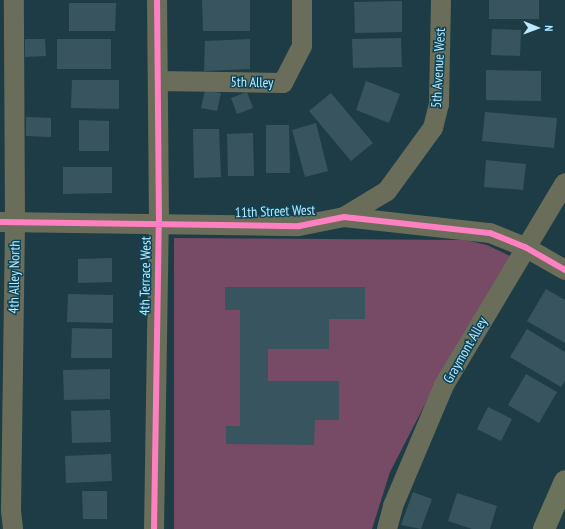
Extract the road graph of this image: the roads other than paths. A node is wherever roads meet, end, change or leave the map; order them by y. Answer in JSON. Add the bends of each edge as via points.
{"nodes":[{"id":1,"x":14,"y":0,"type":"edge"},
{"id":2,"x":158,"y":0,"type":"edge"},
{"id":3,"x":302,"y":0,"type":"edge"},
{"id":4,"x":441,"y":0,"type":"edge"},
{"id":5,"x":158,"y":81,"type":"junction"},
{"id":6,"x":565,"y":183,"type":"edge"},
{"id":7,"x":344,"y":217,"type":"junction"},
{"id":8,"x":8,"y":222,"type":"edge"},
{"id":9,"x":158,"y":224,"type":"junction"},
{"id":10,"x":525,"y":247,"type":"junction"},
{"id":11,"x":565,"y":270,"type":"edge"},
{"id":12,"x":565,"y":481,"type":"edge"},
{"id":13,"x":14,"y":529,"type":"edge"},
{"id":14,"x":154,"y":529,"type":"edge"},
{"id":15,"x":387,"y":529,"type":"edge"},
{"id":16,"x":544,"y":529,"type":"edge"}],
"edges":[{"from":1,"to":8,"type":"street","name":"4th Alley North"},
{"from":2,"to":5,"type":"street","name":"4th Terrace West"},
{"from":3,"to":5,"type":"street","name":"5th Alley","via":[[302,46],[283,83]]},
{"from":4,"to":7,"type":"street","name":"5th Avenue West","via":[[439,104],[432,128],[387,191]]},
{"from":5,"to":9,"type":"street","name":"4th Terrace West"},
{"from":6,"to":10,"type":"street","name":"Graymont Alley"},
{"from":7,"to":9,"type":"street","name":"11th Street West","via":[[299,226]]},
{"from":7,"to":10,"type":"street","name":"11th Street West","via":[[490,233]]},
{"from":8,"to":9,"type":"street","name":"11th Street West"},
{"from":8,"to":13,"type":"street","name":"4th Alley North","via":[[11,511]]},
{"from":9,"to":14,"type":"street","name":"4th Terrace West"},
{"from":10,"to":11,"type":"street","name":"11th Street West"},
{"from":10,"to":15,"type":"street","name":"Graymont Alley","via":[[444,385],[393,506]]},
{"from":12,"to":16,"type":"main road"}]}
